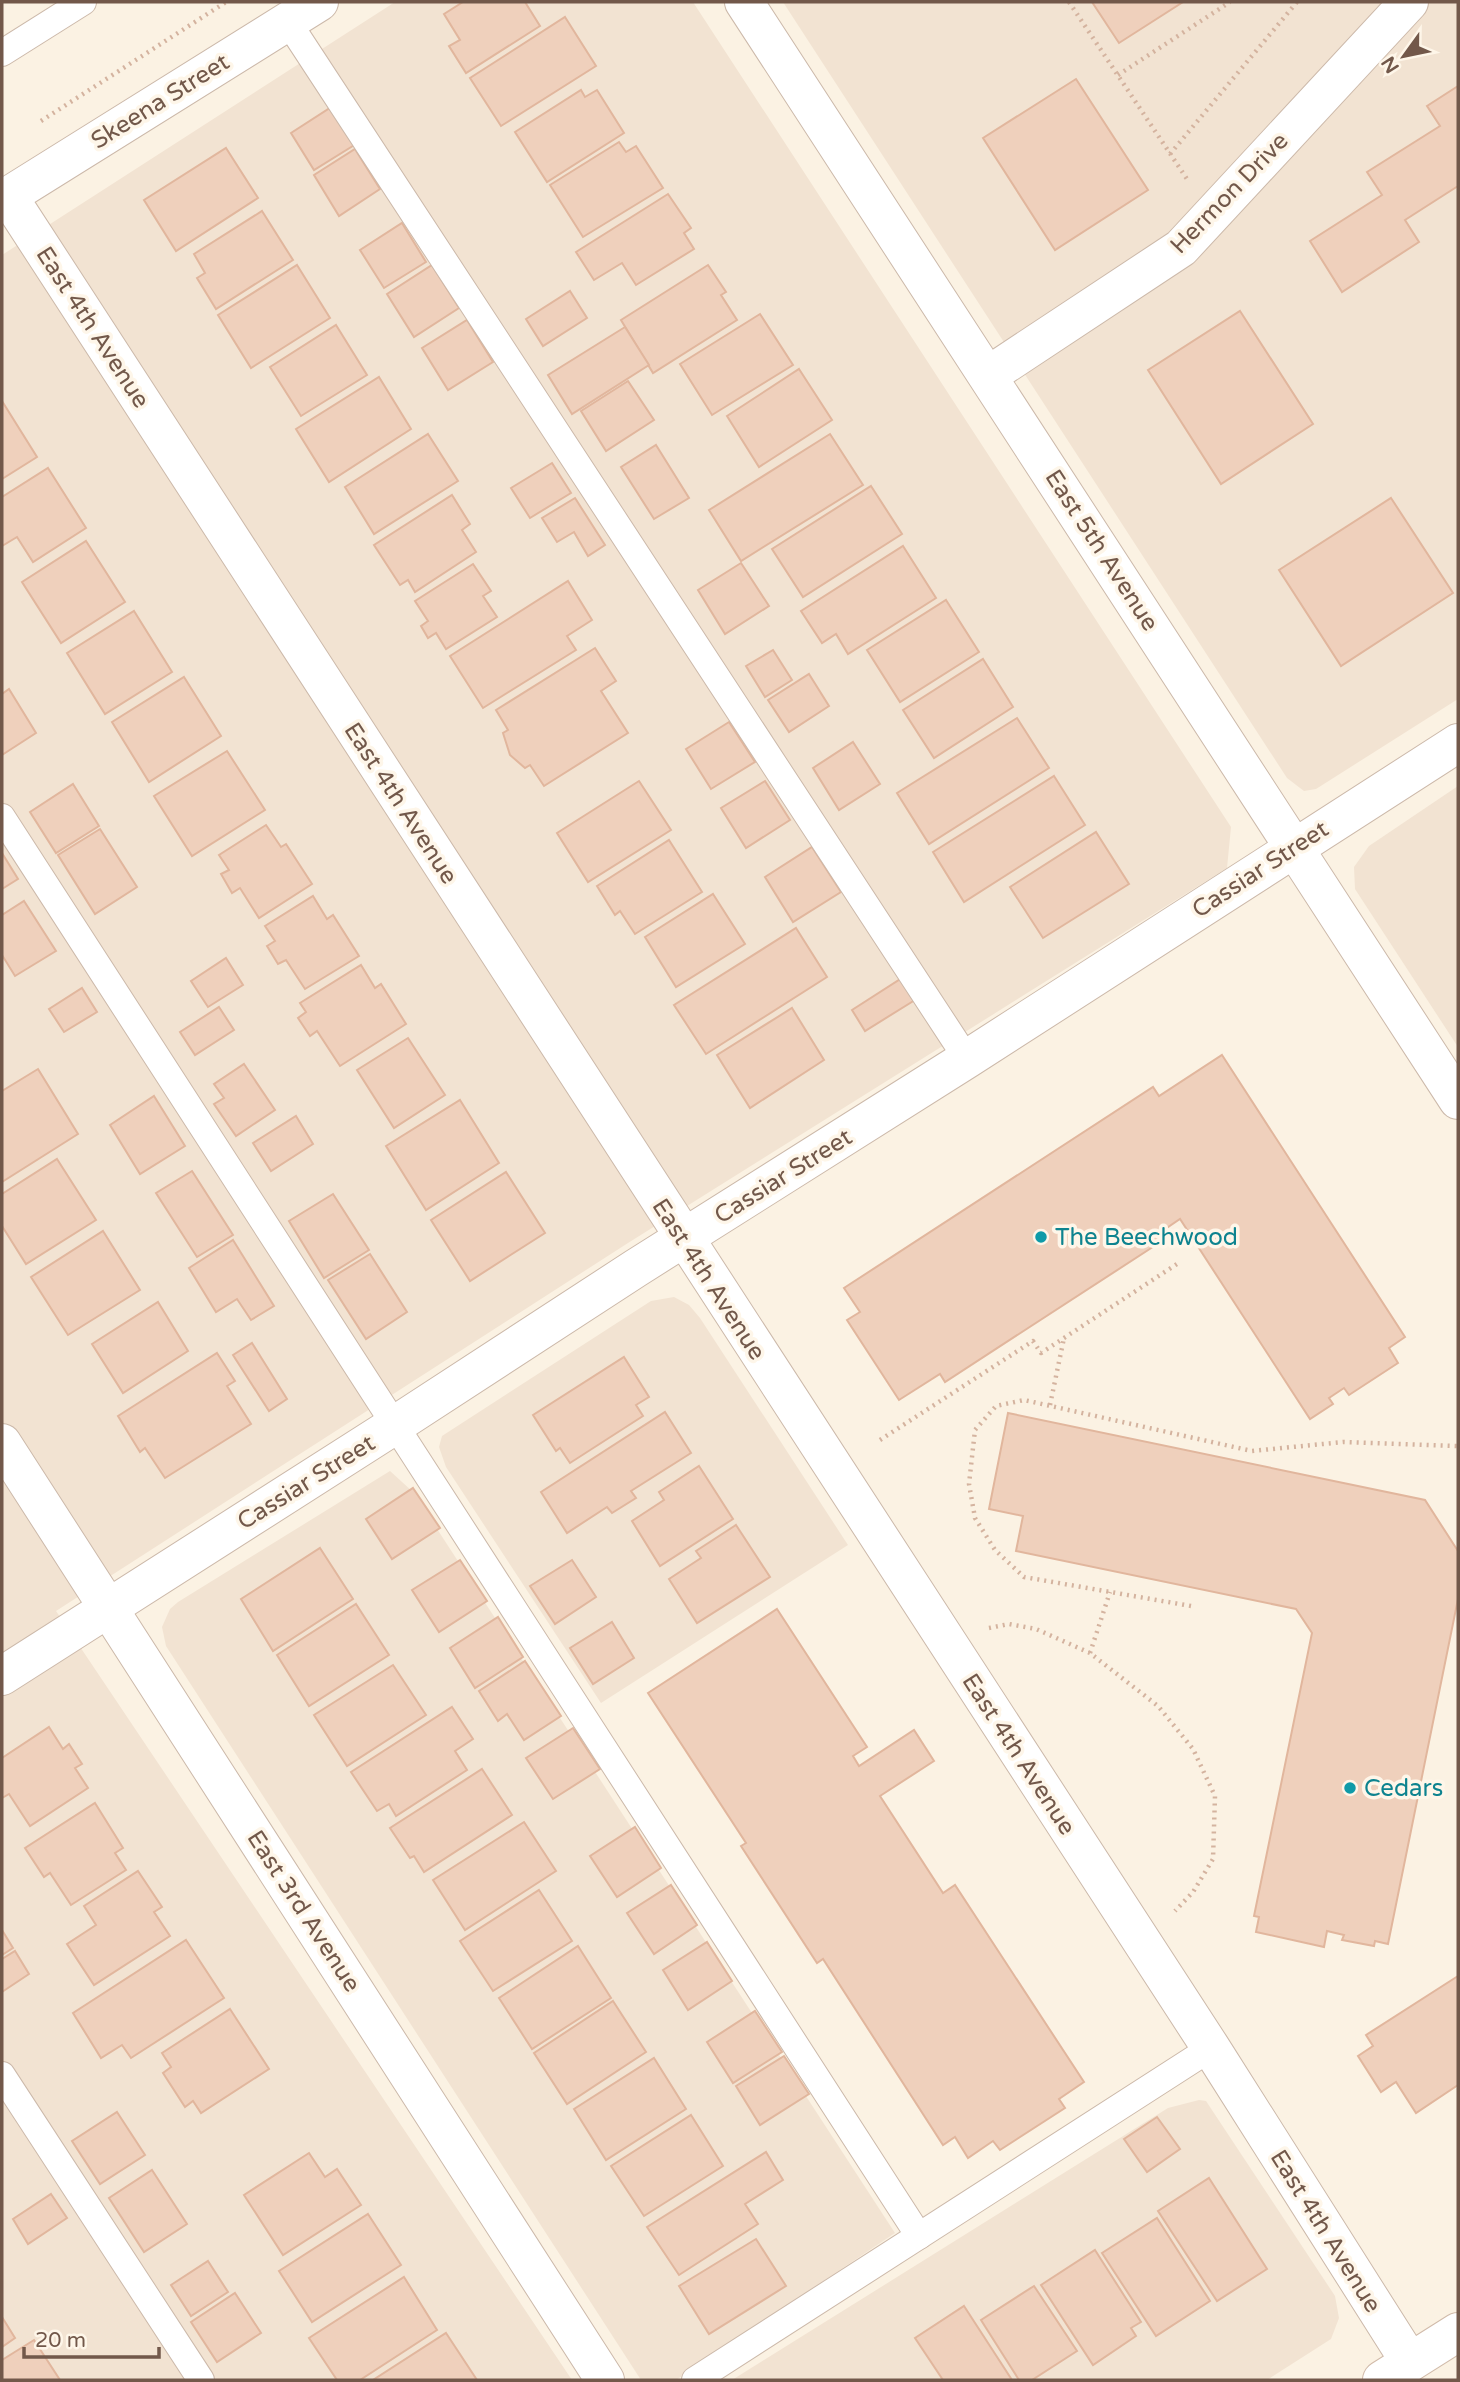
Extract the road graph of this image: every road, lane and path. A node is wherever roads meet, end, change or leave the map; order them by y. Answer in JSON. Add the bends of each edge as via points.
{"nodes":[{"id":1,"x":83,"y":2,"type":"edge"},
{"id":2,"x":226,"y":2,"type":"edge"},
{"id":3,"x":319,"y":2,"type":"edge"},
{"id":4,"x":744,"y":2,"type":"edge"},
{"id":5,"x":1069,"y":2,"type":"edge"},
{"id":6,"x":1230,"y":2,"type":"edge"},
{"id":7,"x":1297,"y":2,"type":"edge"},
{"id":8,"x":1409,"y":2,"type":"edge"},
{"id":9,"x":288,"y":22,"type":"junction"},
{"id":10,"x":2,"y":53,"type":"edge"},
{"id":11,"x":1118,"y":75,"type":"junction"},
{"id":12,"x":33,"y":127,"type":"dead end"},
{"id":13,"x":1170,"y":154,"type":"junction"},
{"id":14,"x":1189,"y":183,"type":"dead end"},
{"id":15,"x":5,"y":198,"type":"edge"},
{"id":16,"x":989,"y":375,"type":"junction"},
{"id":17,"x":1458,"y":743,"type":"edge"},
{"id":18,"x":2,"y":817,"type":"edge"},
{"id":19,"x":1294,"y":848,"type":"junction"},
{"id":20,"x":967,"y":1059,"type":"junction"},
{"id":21,"x":1458,"y":1100,"type":"edge"},
{"id":22,"x":683,"y":1239,"type":"junction"},
{"id":23,"x":1180,"y":1262,"type":"dead end"},
{"id":24,"x":1064,"y":1338,"type":"junction"},
{"id":25,"x":1050,"y":1405,"type":"junction"},
{"id":26,"x":395,"y":1425,"type":"junction"},
{"id":27,"x":880,"y":1440,"type":"dead end"},
{"id":28,"x":2,"y":1443,"type":"edge"},
{"id":29,"x":1458,"y":1446,"type":"edge"},
{"id":30,"x":1110,"y":1592,"type":"junction"},
{"id":31,"x":1191,"y":1606,"type":"dead end"},
{"id":32,"x":108,"y":1607,"type":"junction"},
{"id":33,"x":989,"y":1628,"type":"dead end"},
{"id":34,"x":1090,"y":1653,"type":"junction"},
{"id":35,"x":2,"y":1676,"type":"edge"},
{"id":36,"x":1175,"y":1911,"type":"dead end"},
{"id":37,"x":1211,"y":2048,"type":"junction"},
{"id":38,"x":2,"y":2075,"type":"edge"},
{"id":39,"x":919,"y":2236,"type":"junction"},
{"id":40,"x":1458,"y":2332,"type":"edge"},
{"id":41,"x":1396,"y":2371,"type":"edge"},
{"id":42,"x":201,"y":2380,"type":"edge"},
{"id":43,"x":605,"y":2380,"type":"edge"},
{"id":44,"x":695,"y":2380,"type":"edge"}],
"edges":[{"from":1,"to":10,"type":"lane"},
{"from":2,"to":12,"type":"path"},
{"from":3,"to":9,"type":"street","name":"Skeena Street"},
{"from":4,"to":16,"type":"street","name":"East 5th Avenue"},
{"from":5,"to":11,"type":"path"},
{"from":6,"to":11,"type":"path"},
{"from":7,"to":13,"type":"path"},
{"from":8,"to":16,"type":"street","name":"Hermon Drive","via":[[1181,248]]},
{"from":9,"to":15,"type":"street","name":"Skeena Street"},
{"from":9,"to":20,"type":"lane"},
{"from":11,"to":13,"type":"path"},
{"from":13,"to":14,"type":"path"},
{"from":15,"to":22,"type":"street","name":"East 4th Avenue"},
{"from":16,"to":19,"type":"street","name":"East 5th Avenue"},
{"from":17,"to":19,"type":"street","name":"Cassiar Street"},
{"from":18,"to":26,"type":"lane"},
{"from":19,"to":20,"type":"street","name":"Cassiar Street"},
{"from":19,"to":21,"type":"street","name":"East 5th Avenue"},
{"from":20,"to":22,"type":"street","name":"Cassiar Street"},
{"from":22,"to":26,"type":"street","name":"Cassiar Street"},
{"from":22,"to":37,"type":"street","name":"East 4th Avenue"},
{"from":23,"to":24,"type":"path"},
{"from":24,"to":25,"type":"path"},
{"from":24,"to":27,"type":"path","via":[[1041,1353],[1032,1341]]},
{"from":25,"to":29,"type":"path","via":[[1252,1451],[1343,1441]]},
{"from":25,"to":30,"type":"path","via":[[1024,1399],[996,1406],[975,1430],[969,1484],[975,1518],[995,1550],[1024,1577]]},
{"from":26,"to":32,"type":"street","name":"Cassiar Street"},
{"from":26,"to":39,"type":"lane"},
{"from":28,"to":32,"type":"street","name":"East 3rd Avenue"},
{"from":30,"to":31,"type":"path"},
{"from":30,"to":34,"type":"path"},
{"from":32,"to":35,"type":"street","name":"Cassiar Street"},
{"from":32,"to":43,"type":"street","name":"East 3rd Avenue"},
{"from":33,"to":34,"type":"path","via":[[1009,1624],[1036,1629]]},
{"from":34,"to":36,"type":"path","via":[[1158,1706],[1192,1749],[1215,1796],[1213,1858],[1193,1892]]},
{"from":37,"to":39,"type":"lane"},
{"from":37,"to":41,"type":"street","name":"East 4th Avenue"},
{"from":38,"to":42,"type":"lane"},
{"from":39,"to":44,"type":"lane"},
{"from":40,"to":41,"type":"street"}]}
